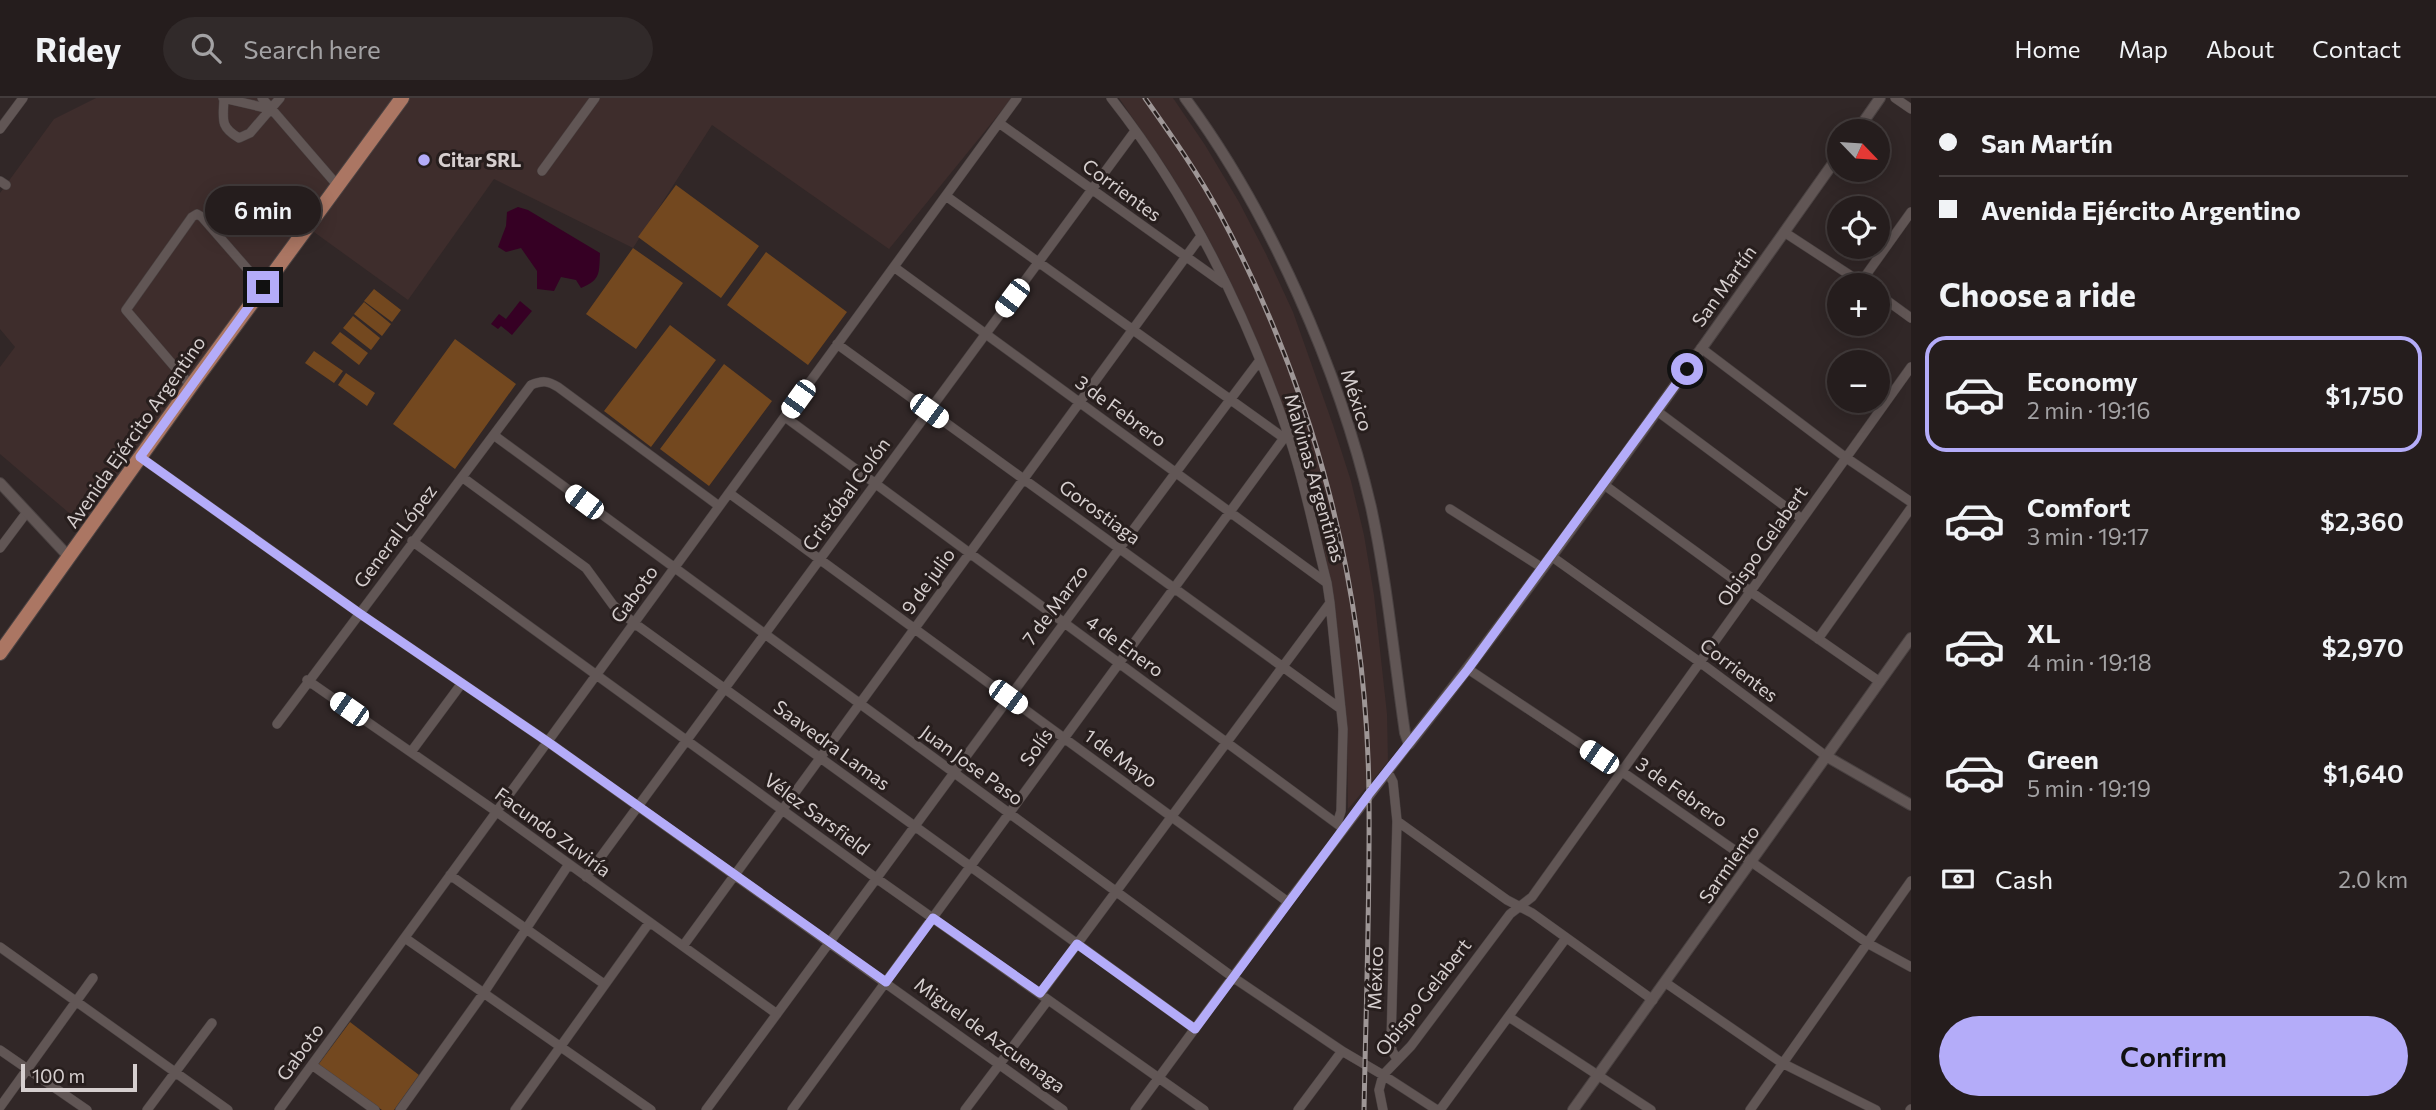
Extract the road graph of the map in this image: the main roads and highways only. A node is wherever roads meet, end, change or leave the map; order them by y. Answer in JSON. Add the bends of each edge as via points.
{"nodes":[{"id":1,"x":402,"y":98,"type":"edge"},
{"id":2,"x":1,"y":651,"type":"edge"}],
"edges":[{"from":1,"to":2,"type":"main road","name":"Avenida Ejército Argentino"}]}
